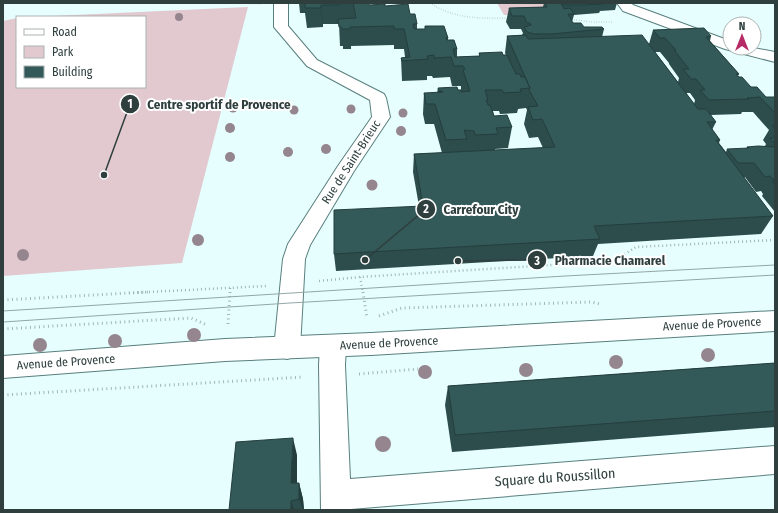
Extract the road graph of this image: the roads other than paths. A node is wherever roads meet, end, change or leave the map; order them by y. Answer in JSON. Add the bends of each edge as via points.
{"nodes":[{"id":1,"x":281,"y":3,"type":"edge"},
{"id":2,"x":624,"y":3,"type":"edge"},
{"id":3,"x":722,"y":43,"type":"edge"},
{"id":4,"x":762,"y":54,"type":"edge"},
{"id":5,"x":775,"y":57,"type":"edge"},
{"id":6,"x":775,"y":321,"type":"edge"},
{"id":7,"x":333,"y":346,"type":"junction"},
{"id":8,"x":287,"y":348,"type":"junction"},
{"id":9,"x":3,"y":367,"type":"edge"},
{"id":10,"x":775,"y":460,"type":"edge"},
{"id":11,"x":336,"y":502,"type":"edge"}],
"edges":[{"from":1,"to":8,"type":"street","name":"Rue de Saint-Brieuc","via":[[281,27],[312,63],[378,98],[381,117],[299,244],[294,259]]},
{"from":2,"to":3,"type":"street","via":[[628,8]]},
{"from":4,"to":5,"type":"street"},
{"from":6,"to":7,"type":"street","name":"Avenue de Provence"},
{"from":7,"to":8,"type":"street","name":"Avenue de Provence"},
{"from":7,"to":11,"type":"street","name":"Square du Roussillon"},
{"from":8,"to":9,"type":"street","name":"Avenue de Provence","via":[[225,350]]},
{"from":10,"to":11,"type":"street","name":"Square du Roussillon"}]}
